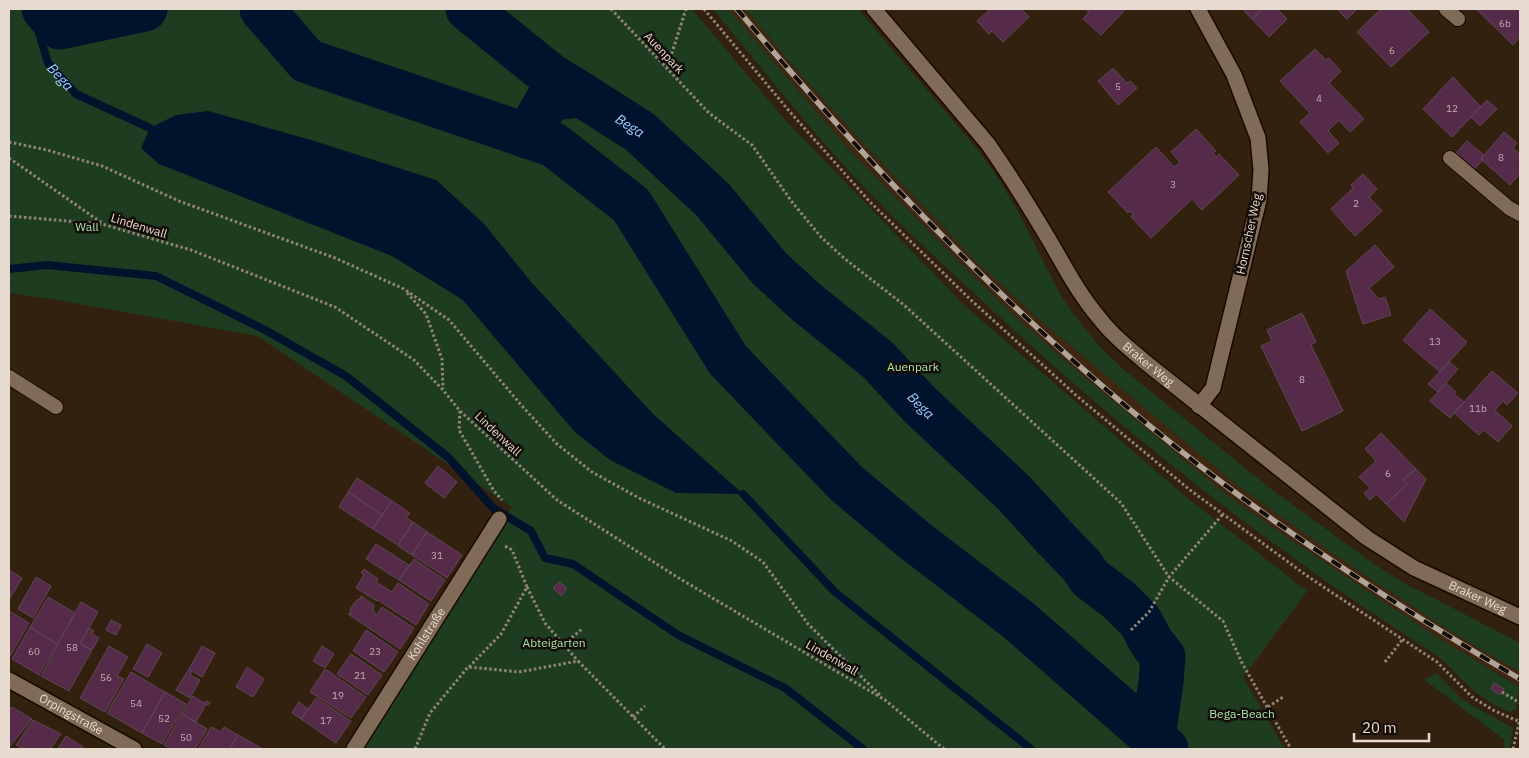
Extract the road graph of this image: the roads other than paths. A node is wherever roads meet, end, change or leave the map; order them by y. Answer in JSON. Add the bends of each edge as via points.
{"nodes":[{"id":1,"x":874,"y":9,"type":"edge"},
{"id":2,"x":1198,"y":9,"type":"edge"},
{"id":3,"x":1446,"y":9,"type":"edge"},
{"id":4,"x":1458,"y":19,"type":"dead end"},
{"id":5,"x":1450,"y":158,"type":"dead end"},
{"id":6,"x":1520,"y":214,"type":"edge"},
{"id":7,"x":9,"y":377,"type":"edge"},
{"id":8,"x":1199,"y":406,"type":"junction"},
{"id":9,"x":56,"y":407,"type":"dead end"},
{"id":10,"x":503,"y":512,"type":"road end"},
{"id":11,"x":1520,"y":617,"type":"edge"},
{"id":12,"x":9,"y":680,"type":"edge"},
{"id":13,"x":134,"y":749,"type":"edge"},
{"id":14,"x":354,"y":749,"type":"edge"}],
"edges":[{"from":1,"to":8,"type":"street","name":"Braker Weg","via":[[988,144],[1069,277],[1101,320],[1143,361]]},
{"from":2,"to":8,"type":"street","name":"Hornscher Weg","via":[[1234,75],[1258,138],[1261,170],[1259,200],[1213,388]]},
{"from":3,"to":4,"type":"lane"},
{"from":5,"to":6,"type":"lane"},
{"from":7,"to":9,"type":"lane"},
{"from":8,"to":11,"type":"street","name":"Braker Weg","via":[[1367,538],[1414,568]]},
{"from":10,"to":14,"type":"street","name":"Kohlstraße"},
{"from":12,"to":13,"type":"street","name":"Orpingstraße"}]}
